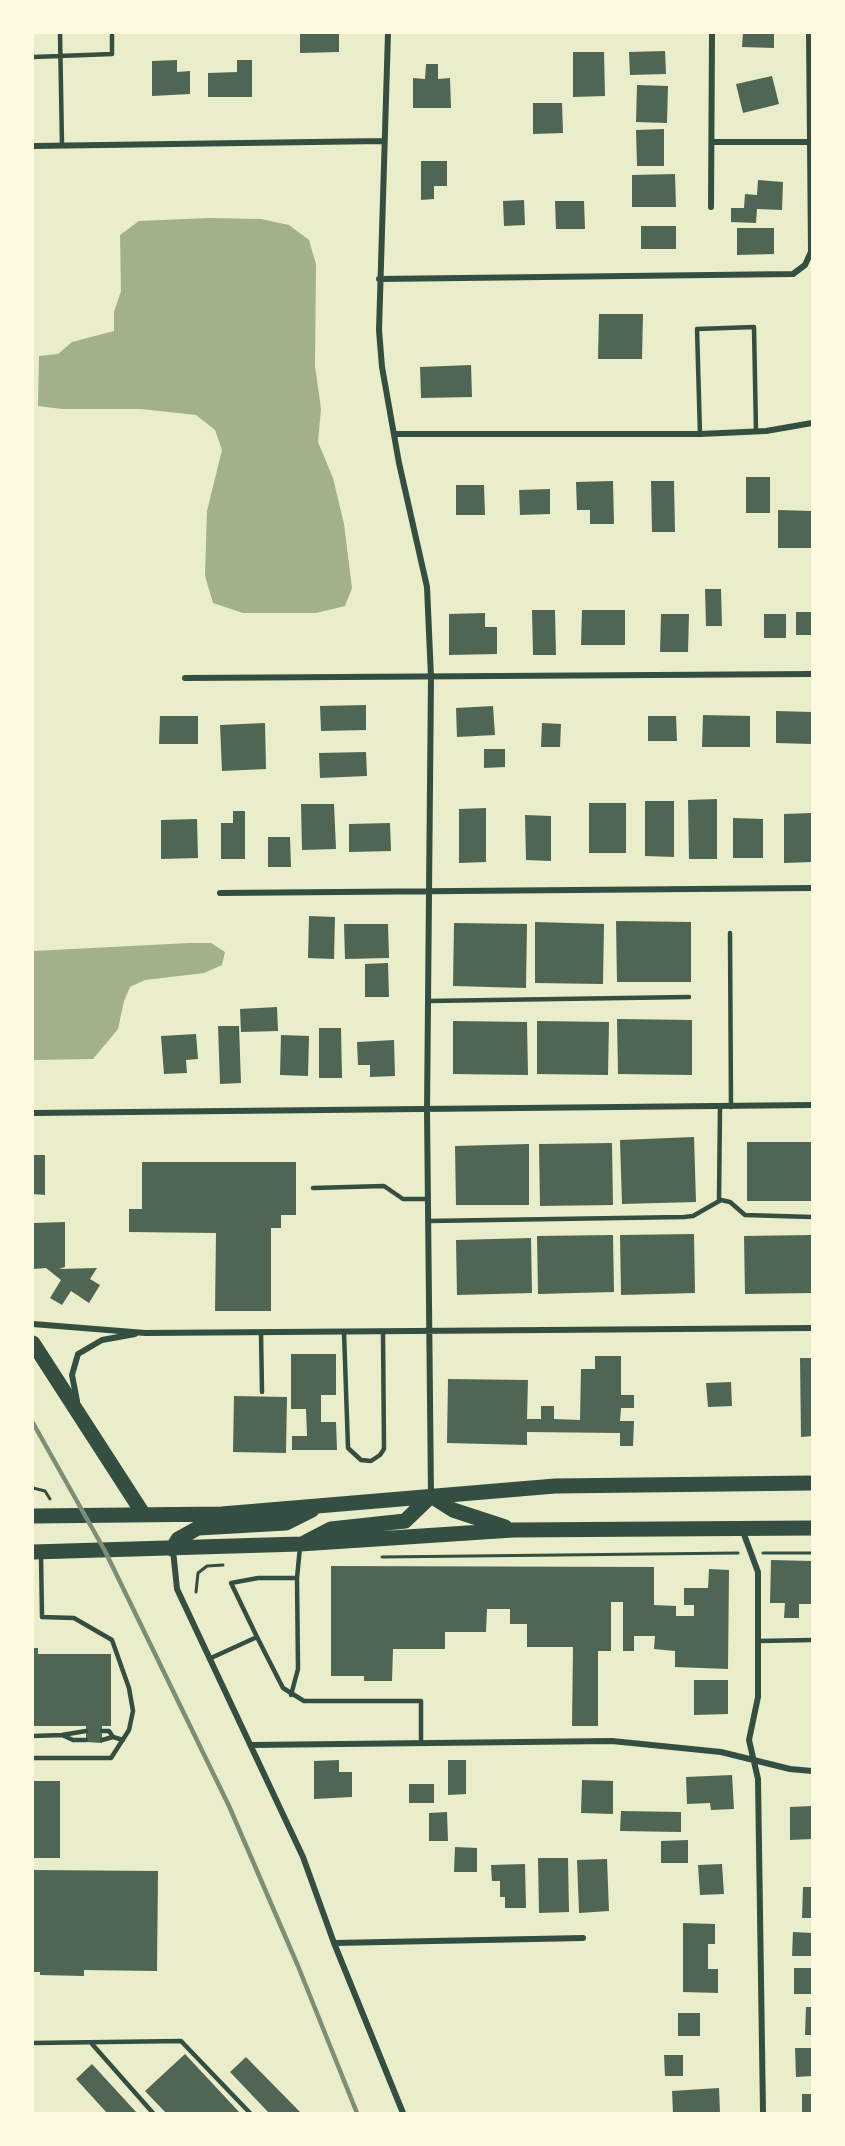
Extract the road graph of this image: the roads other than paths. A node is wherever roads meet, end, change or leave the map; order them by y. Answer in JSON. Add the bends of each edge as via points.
{"nodes":[{"id":1,"x":60,"y":33,"type":"edge"},
{"id":2,"x":112,"y":33,"type":"edge"},
{"id":3,"x":388,"y":33,"type":"edge"},
{"id":4,"x":712,"y":33,"type":"edge"},
{"id":5,"x":809,"y":33,"type":"edge"},
{"id":6,"x":61,"y":56,"type":"junction"},
{"id":7,"x":33,"y":57,"type":"edge"},
{"id":8,"x":383,"y":141,"type":"junction"},
{"id":9,"x":713,"y":142,"type":"junction"},
{"id":10,"x":811,"y":142,"type":"edge"},
{"id":11,"x":62,"y":145,"type":"junction"},
{"id":12,"x":33,"y":146,"type":"edge"},
{"id":13,"x":711,"y":207,"type":"dead end"},
{"id":14,"x":379,"y":279,"type":"junction"},
{"id":15,"x":812,"y":423,"type":"edge"},
{"id":16,"x":756,"y":431,"type":"junction"},
{"id":17,"x":700,"y":434,"type":"junction"},
{"id":18,"x":394,"y":435,"type":"junction"},
{"id":19,"x":812,"y":674,"type":"edge"},
{"id":20,"x":431,"y":677,"type":"junction"},
{"id":21,"x":185,"y":678,"type":"dead end"},
{"id":22,"x":812,"y":888,"type":"edge"},
{"id":23,"x":429,"y":891,"type":"junction"},
{"id":24,"x":220,"y":893,"type":"dead end"},
{"id":25,"x":730,"y":933,"type":"dead end"},
{"id":26,"x":689,"y":997,"type":"dead end"},
{"id":27,"x":428,"y":1001,"type":"junction"},
{"id":28,"x":812,"y":1106,"type":"edge"},
{"id":29,"x":720,"y":1107,"type":"junction"},
{"id":30,"x":731,"y":1107,"type":"junction"},
{"id":31,"x":427,"y":1111,"type":"junction"},
{"id":32,"x":33,"y":1113,"type":"edge"},
{"id":33,"x":313,"y":1188,"type":"dead end"},
{"id":34,"x":428,"y":1199,"type":"junction"},
{"id":35,"x":719,"y":1200,"type":"junction"},
{"id":36,"x":812,"y":1217,"type":"edge"},
{"id":37,"x":428,"y":1221,"type":"junction"},
{"id":38,"x":33,"y":1324,"type":"edge"},
{"id":39,"x":812,"y":1328,"type":"edge"},
{"id":40,"x":429,"y":1331,"type":"junction"},
{"id":41,"x":261,"y":1332,"type":"junction"},
{"id":42,"x":344,"y":1332,"type":"junction"},
{"id":43,"x":383,"y":1332,"type":"junction"},
{"id":44,"x":145,"y":1333,"type":"junction"},
{"id":45,"x":33,"y":1343,"type":"edge"},
{"id":46,"x":262,"y":1392,"type":"dead end"},
{"id":47,"x":79,"y":1413,"type":"junction"},
{"id":48,"x":812,"y":1483,"type":"edge"},
{"id":49,"x":431,"y":1496,"type":"junction"},
{"id":50,"x":317,"y":1507,"type":"junction"},
{"id":51,"x":144,"y":1515,"type":"junction"},
{"id":52,"x":33,"y":1516,"type":"edge"},
{"id":53,"x":812,"y":1528,"type":"edge"},
{"id":54,"x":742,"y":1529,"type":"junction"},
{"id":55,"x":513,"y":1530,"type":"junction"},
{"id":56,"x":300,"y":1544,"type":"junction"},
{"id":57,"x":172,"y":1549,"type":"junction"},
{"id":58,"x":37,"y":1552,"type":"edge"},
{"id":59,"x":297,"y":1578,"type":"junction"},
{"id":60,"x":33,"y":1617,"type":"edge"},
{"id":61,"x":42,"y":1617,"type":"junction"},
{"id":62,"x":257,"y":1637,"type":"junction"},
{"id":63,"x":812,"y":1640,"type":"edge"},
{"id":64,"x":758,"y":1641,"type":"junction"},
{"id":65,"x":211,"y":1658,"type":"junction"},
{"id":66,"x":291,"y":1695,"type":"junction"},
{"id":67,"x":86,"y":1731,"type":"dead end"},
{"id":68,"x":102,"y":1731,"type":"dead end"},
{"id":69,"x":33,"y":1736,"type":"edge"},
{"id":70,"x":62,"y":1736,"type":"junction"},
{"id":71,"x":113,"y":1737,"type":"junction"},
{"id":72,"x":86,"y":1740,"type":"dead end"},
{"id":73,"x":102,"y":1740,"type":"dead end"},
{"id":74,"x":123,"y":1740,"type":"junction"},
{"id":75,"x":421,"y":1743,"type":"junction"},
{"id":76,"x":251,"y":1745,"type":"junction"},
{"id":77,"x":33,"y":1758,"type":"edge"},
{"id":78,"x":754,"y":1759,"type":"junction"},
{"id":79,"x":812,"y":1771,"type":"edge"},
{"id":80,"x":583,"y":1938,"type":"dead end"},
{"id":81,"x":334,"y":1943,"type":"junction"},
{"id":82,"x":33,"y":2043,"type":"edge"},
{"id":83,"x":92,"y":2044,"type":"junction"},
{"id":84,"x":153,"y":2113,"type":"edge"},
{"id":85,"x":250,"y":2113,"type":"edge"},
{"id":86,"x":403,"y":2113,"type":"edge"},
{"id":87,"x":763,"y":2113,"type":"edge"}],
"edges":[{"from":1,"to":6,"type":"lane"},
{"from":2,"to":6,"type":"lane","via":[[112,54]]},
{"from":3,"to":8,"type":"street"},
{"from":4,"to":9,"type":"street"},
{"from":5,"to":10,"type":"street"},
{"from":6,"to":7,"type":"lane"},
{"from":6,"to":11,"type":"lane"},
{"from":8,"to":11,"type":"street"},
{"from":8,"to":14,"type":"street"},
{"from":9,"to":10,"type":"street"},
{"from":9,"to":13,"type":"street"},
{"from":10,"to":14,"type":"street","via":[[811,252],[805,265],[793,274]]},
{"from":11,"to":12,"type":"street"},
{"from":14,"to":18,"type":"street","via":[[382,367]]},
{"from":15,"to":16,"type":"street"},
{"from":16,"to":17,"type":"street"},
{"from":16,"to":17,"type":"lane","via":[[754,327],[697,329]]},
{"from":17,"to":18,"type":"street"},
{"from":18,"to":20,"type":"street","via":[[427,587]]},
{"from":19,"to":20,"type":"street"},
{"from":20,"to":21,"type":"street"},
{"from":20,"to":23,"type":"street"},
{"from":22,"to":23,"type":"street"},
{"from":23,"to":24,"type":"street"},
{"from":23,"to":27,"type":"street"},
{"from":25,"to":30,"type":"lane"},
{"from":26,"to":27,"type":"lane"},
{"from":27,"to":31,"type":"street"},
{"from":28,"to":30,"type":"street"},
{"from":29,"to":30,"type":"street"},
{"from":29,"to":31,"type":"street"},
{"from":29,"to":35,"type":"lane"},
{"from":31,"to":32,"type":"street"},
{"from":31,"to":34,"type":"street"},
{"from":33,"to":34,"type":"lane","via":[[384,1186],[403,1199]]},
{"from":34,"to":37,"type":"street"},
{"from":35,"to":36,"type":"lane","via":[[730,1202],[745,1215]]},
{"from":35,"to":37,"type":"lane","via":[[684,1217]]},
{"from":37,"to":40,"type":"street"},
{"from":38,"to":44,"type":"street"},
{"from":39,"to":40,"type":"street"},
{"from":40,"to":43,"type":"street"},
{"from":40,"to":49,"type":"street"},
{"from":41,"to":42,"type":"street"},
{"from":41,"to":44,"type":"street"},
{"from":41,"to":46,"type":"lane"},
{"from":42,"to":43,"type":"street"},
{"from":42,"to":43,"type":"lane","via":[[348,1448],[361,1460],[370,1461],[384,1449]]},
{"from":44,"to":47,"type":"street","via":[[102,1340],[78,1354],[72,1375]]},
{"from":45,"to":47,"type":"main road"},
{"from":47,"to":51,"type":"main road"},
{"from":48,"to":49,"type":"main road","via":[[555,1486]]},
{"from":49,"to":50,"type":"main road"},
{"from":49,"to":55,"type":"main road","via":[[453,1510]]},
{"from":49,"to":56,"type":"main road","via":[[405,1521],[331,1529]]},
{"from":50,"to":51,"type":"main road"},
{"from":50,"to":57,"type":"main road","via":[[286,1523],[198,1528],[183,1536]]},
{"from":51,"to":52,"type":"main road"},
{"from":53,"to":54,"type":"main road"},
{"from":54,"to":55,"type":"main road"},
{"from":54,"to":64,"type":"street","via":[[758,1572]]},
{"from":55,"to":56,"type":"main road"},
{"from":56,"to":57,"type":"main road"},
{"from":56,"to":59,"type":"lane"},
{"from":57,"to":58,"type":"main road"},
{"from":57,"to":65,"type":"street","via":[[177,1589]]},
{"from":58,"to":61,"type":"lane"},
{"from":59,"to":62,"type":"lane","via":[[258,1578],[231,1584]]},
{"from":59,"to":66,"type":"lane","via":[[298,1669]]},
{"from":60,"to":61,"type":"lane"},
{"from":61,"to":74,"type":"lane","via":[[74,1618],[112,1641],[133,1711]]},
{"from":62,"to":65,"type":"lane"},
{"from":62,"to":66,"type":"lane","via":[[283,1688]]},
{"from":63,"to":64,"type":"lane"},
{"from":64,"to":78,"type":"street","via":[[758,1697],[749,1740]]},
{"from":65,"to":76,"type":"street"},
{"from":66,"to":75,"type":"lane","via":[[304,1701],[421,1701]]},
{"from":67,"to":70,"type":"lane"},
{"from":68,"to":71,"type":"lane","via":[[110,1731]]},
{"from":69,"to":70,"type":"lane"},
{"from":70,"to":72,"type":"lane"},
{"from":71,"to":73,"type":"lane"},
{"from":71,"to":74,"type":"lane"},
{"from":74,"to":77,"type":"lane","via":[[111,1758]]},
{"from":75,"to":76,"type":"street"},
{"from":75,"to":78,"type":"street","via":[[612,1741]]},
{"from":76,"to":81,"type":"street","via":[[303,1857]]},
{"from":78,"to":79,"type":"street"},
{"from":78,"to":87,"type":"street","via":[[758,1779]]},
{"from":80,"to":81,"type":"street"},
{"from":81,"to":86,"type":"street"},
{"from":82,"to":83,"type":"lane"},
{"from":83,"to":84,"type":"lane"},
{"from":83,"to":85,"type":"lane","via":[[181,2041]]}]}
